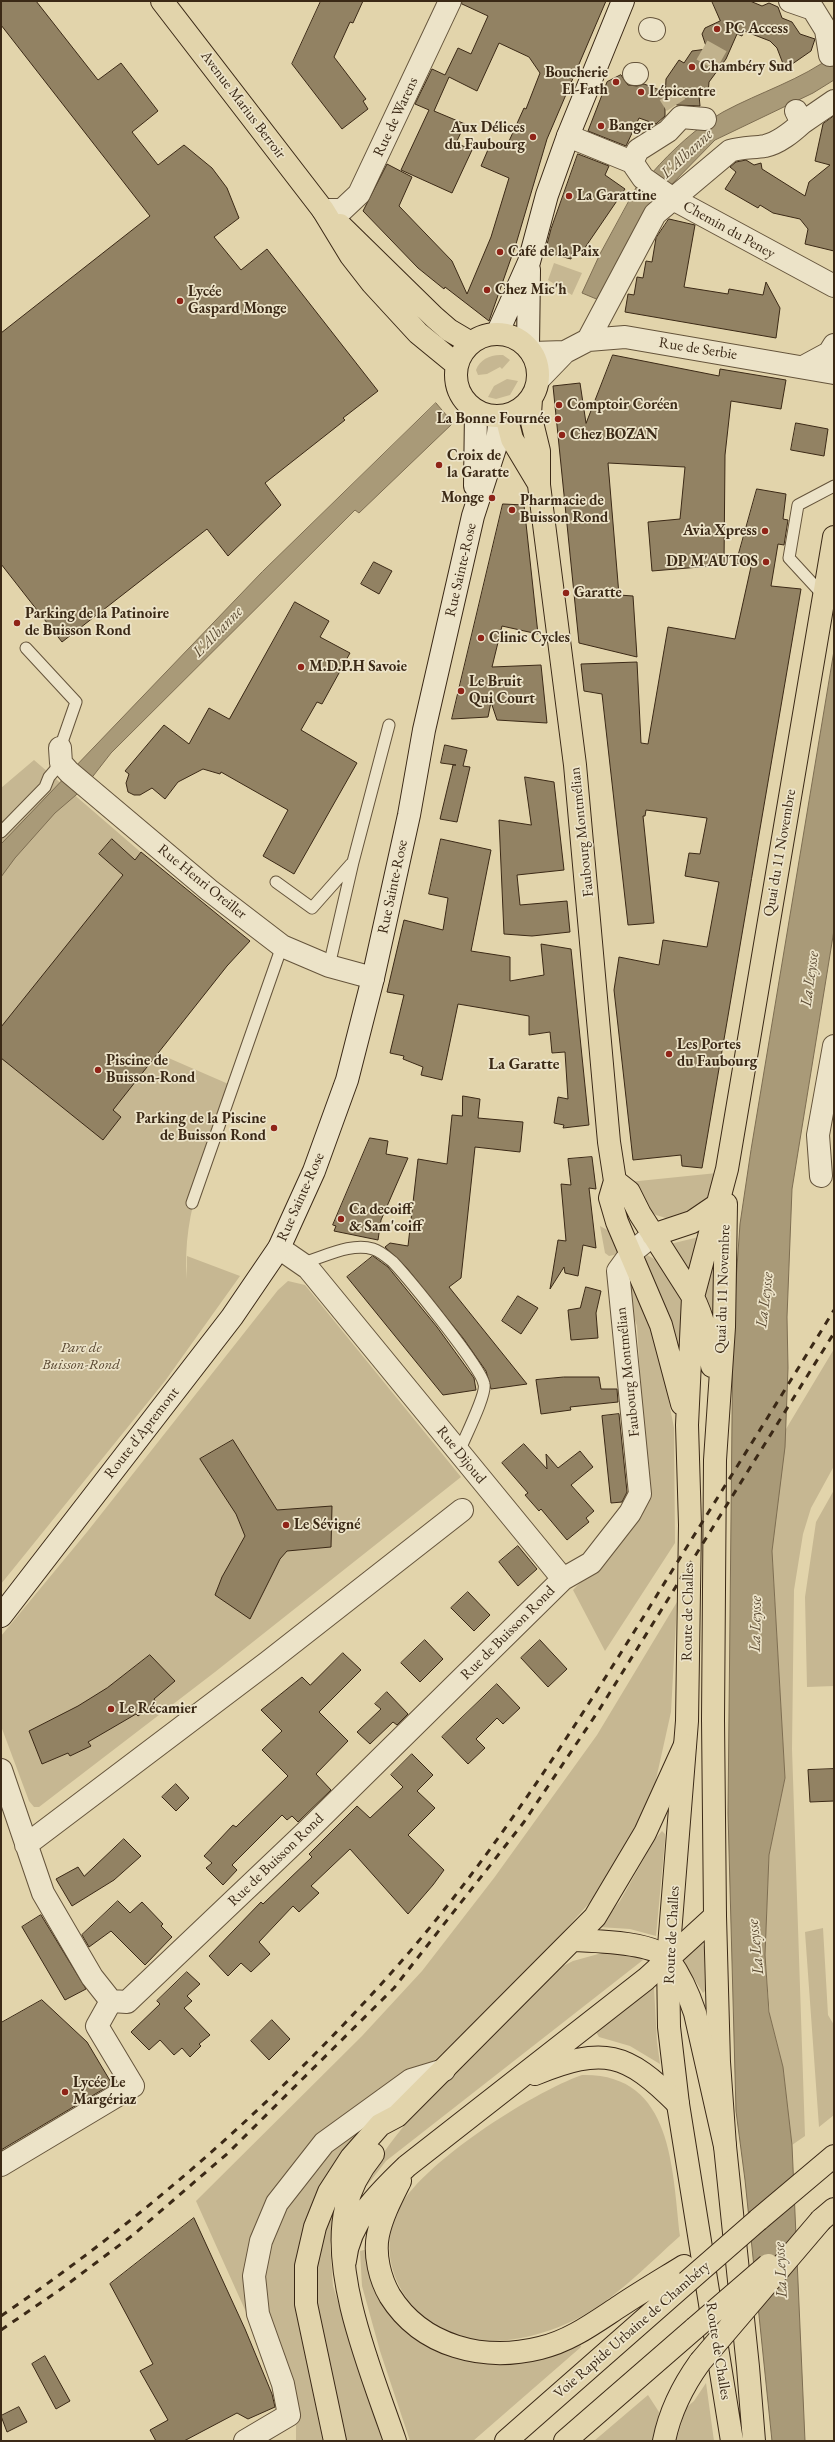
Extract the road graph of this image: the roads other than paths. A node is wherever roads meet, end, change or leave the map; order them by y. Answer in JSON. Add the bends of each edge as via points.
{"nodes":[{"id":1,"x":162,"y":1,"type":"edge"},
{"id":2,"x":450,"y":1,"type":"edge"},
{"id":3,"x":623,"y":1,"type":"edge"},
{"id":4,"x":790,"y":1,"type":"edge"},
{"id":5,"x":830,"y":55,"type":"dead end"},
{"id":6,"x":834,"y":101,"type":"edge"},
{"id":7,"x":705,"y":119,"type":"dead end"},
{"id":8,"x":568,"y":136,"type":"junction"},
{"id":9,"x":638,"y":170,"type":"junction"},
{"id":10,"x":669,"y":196,"type":"junction"},
{"id":11,"x":323,"y":210,"type":"junction"},
{"id":12,"x":529,"y":262,"type":"junction"},
{"id":13,"x":834,"y":286,"type":"edge"},
{"id":14,"x":497,"y":334,"type":"junction"},
{"id":15,"x":588,"y":340,"type":"junction"},
{"id":16,"x":471,"y":343,"type":"junction"},
{"id":17,"x":834,"y":345,"type":"edge"},
{"id":18,"x":530,"y":350,"type":"junction"},
{"id":19,"x":565,"y":352,"type":"junction"},
{"id":20,"x":457,"y":365,"type":"junction"},
{"id":21,"x":805,"y":366,"type":"junction"},
{"id":22,"x":834,"y":373,"type":"edge"},
{"id":23,"x":535,"y":389,"type":"junction"},
{"id":24,"x":476,"y":411,"type":"junction"},
{"id":25,"x":503,"y":416,"type":"junction"},
{"id":26,"x":539,"y":485,"type":"junction"},
{"id":27,"x":834,"y":486,"type":"edge"},
{"id":28,"x":473,"y":516,"type":"junction"},
{"id":29,"x":834,"y":537,"type":"edge"},
{"id":30,"x":824,"y":596,"type":"junction"},
{"id":31,"x":26,"y":648,"type":"dead end"},
{"id":32,"x":389,"y":725,"type":"dead end"},
{"id":33,"x":63,"y":761,"type":"junction"},
{"id":34,"x":1,"y":832,"type":"edge"},
{"id":35,"x":353,"y":862,"type":"junction"},
{"id":36,"x":276,"y":882,"type":"dead end"},
{"id":37,"x":282,"y":946,"type":"junction"},
{"id":38,"x":329,"y":966,"type":"junction"},
{"id":39,"x":373,"y":978,"type":"junction"},
{"id":40,"x":833,"y":1051,"type":"edge"},
{"id":41,"x":727,"y":1169,"type":"junction"},
{"id":42,"x":821,"y":1176,"type":"dead end"},
{"id":43,"x":615,"y":1181,"type":"junction"},
{"id":44,"x":192,"y":1203,"type":"dead end"},
{"id":45,"x":717,"y":1205,"type":"junction"},
{"id":46,"x":653,"y":1235,"type":"junction"},
{"id":47,"x":279,"y":1248,"type":"junction"},
{"id":48,"x":631,"y":1253,"type":"junction"},
{"id":49,"x":301,"y":1264,"type":"junction"},
{"id":50,"x":694,"y":1297,"type":"junction"},
{"id":51,"x":717,"y":1408,"type":"junction"},
{"id":52,"x":687,"y":1425,"type":"junction"},
{"id":53,"x":459,"y":1452,"type":"junction"},
{"id":54,"x":715,"y":1460,"type":"joint"},
{"id":55,"x":462,"y":1510,"type":"dead end"},
{"id":56,"x":563,"y":1579,"type":"junction"},
{"id":57,"x":1,"y":1616,"type":"edge"},
{"id":58,"x":685,"y":1745,"type":"junction"},
{"id":59,"x":1,"y":1770,"type":"edge"},
{"id":60,"x":26,"y":1845,"type":"junction"},
{"id":61,"x":715,"y":1916,"type":"junction"},
{"id":62,"x":574,"y":1940,"type":"junction"},
{"id":63,"x":668,"y":1959,"type":"junction"},
{"id":64,"x":111,"y":2001,"type":"junction"},
{"id":65,"x":444,"y":2070,"type":"junction"},
{"id":66,"x":510,"y":2085,"type":"junction"},
{"id":67,"x":678,"y":2104,"type":"junction"},
{"id":68,"x":397,"y":2116,"type":"junction"},
{"id":69,"x":725,"y":2146,"type":"junction"},
{"id":70,"x":827,"y":2162,"type":"edge"},
{"id":71,"x":1,"y":2165,"type":"edge"},
{"id":72,"x":407,"y":2166,"type":"junction"},
{"id":73,"x":827,"y":2214,"type":"edge"},
{"id":74,"x":345,"y":2261,"type":"junction"},
{"id":75,"x":686,"y":2274,"type":"junction"},
{"id":76,"x":245,"y":2441,"type":"edge"},
{"id":77,"x":335,"y":2441,"type":"edge"},
{"id":78,"x":395,"y":2441,"type":"edge"},
{"id":79,"x":506,"y":2441,"type":"edge"},
{"id":80,"x":566,"y":2441,"type":"edge"},
{"id":81,"x":664,"y":2441,"type":"edge"},
{"id":82,"x":732,"y":2441,"type":"edge"},
{"id":83,"x":754,"y":2441,"type":"edge"}],
"edges":[{"from":1,"to":11,"type":"main road","name":"Avenue Marius Berroir"},
{"from":2,"to":11,"type":"street","name":"Rue de Warens","via":[[359,194],[342,210]]},
{"from":3,"to":8,"type":"street"},
{"from":4,"to":5,"type":"street","via":[[813,9],[826,30]]},
{"from":6,"to":10,"type":"street","via":[[799,117],[791,133],[775,143],[744,146],[730,151],[692,185]]},
{"from":7,"to":9,"type":"street","via":[[679,111],[668,130],[638,150]]},
{"from":8,"to":9,"type":"street","name":"Chemin du Peney"},
{"from":8,"to":12,"type":"street","via":[[547,195]]},
{"from":9,"to":10,"type":"street","name":"Chemin du Peney"},
{"from":10,"to":13,"type":"street","name":"Chemin du Peney"},
{"from":10,"to":15,"type":"street","via":[[655,214]]},
{"from":11,"to":16,"type":"main road","name":"Avenue Marius Berroir","via":[[448,330]]},
{"from":11,"to":20,"type":"main road","name":"Avenue Marius Berroir","via":[[351,256],[372,283],[418,333]]},
{"from":12,"to":14,"type":"street"},
{"from":12,"to":18,"type":"street"},
{"from":14,"to":16,"type":"main road","via":[[483,336]]},
{"from":14,"to":18,"type":"main road","via":[[519,340]]},
{"from":15,"to":19,"type":"street","name":"Rue de Serbie"},
{"from":15,"to":21,"type":"street","name":"Rue de Serbie","via":[[625,337]]},
{"from":16,"to":20,"type":"main road"},
{"from":17,"to":21,"type":"street","via":[[829,353]]},
{"from":18,"to":19,"type":"street","name":"Rue de Serbie"},
{"from":18,"to":23,"type":"main road","via":[[537,366]]},
{"from":19,"to":23,"type":"street","name":"Rue de Serbie"},
{"from":20,"to":24,"type":"main road","via":[[458,388],[468,405]]},
{"from":21,"to":22,"type":"street","name":"Rue de Serbie"},
{"from":23,"to":25,"type":"main road","via":[[524,407]]},
{"from":23,"to":26,"type":"main road","name":"Faubourg Montmélian","via":[[530,414],[539,451]]},
{"from":24,"to":25,"type":"main road","via":[[488,416]]},
{"from":24,"to":28,"type":"street","name":"Rue Sainte-Rose"},
{"from":25,"to":26,"type":"main road","name":"Faubourg Montmélian","via":[[512,439]]},
{"from":25,"to":28,"type":"street","name":"Rue Sainte-Rose"},
{"from":26,"to":43,"type":"main road","name":"Faubourg Montmélian","via":[[577,781],[609,1142]]},
{"from":27,"to":30,"type":"lane","via":[[798,505],[789,558]]},
{"from":28,"to":39,"type":"street","name":"Rue Sainte-Rose","via":[[424,730],[410,815]]},
{"from":29,"to":30,"type":"main road","name":"Quai du 11 Novembre"},
{"from":30,"to":41,"type":"main road","name":"Quai du 11 Novembre"},
{"from":31,"to":33,"type":"lane","via":[[76,702]]},
{"from":32,"to":35,"type":"lane"},
{"from":33,"to":34,"type":"lane","via":[[49,777],[45,786]]},
{"from":33,"to":37,"type":"street","name":"Rue Henri Oreiller","via":[[88,788],[208,890]]},
{"from":35,"to":36,"type":"lane","via":[[312,908]]},
{"from":35,"to":38,"type":"lane"},
{"from":37,"to":38,"type":"street","name":"Rue Henri Oreiller"},
{"from":37,"to":44,"type":"lane"},
{"from":38,"to":39,"type":"street","name":"Rue Henri Oreiller"},
{"from":39,"to":47,"type":"street","name":"Rue Sainte-Rose","via":[[347,1080],[314,1170]]},
{"from":40,"to":42,"type":"street","via":[[818,1136]]},
{"from":41,"to":45,"type":"main road","name":"Quai du 11 Novembre"},
{"from":41,"to":51,"type":"main road","name":"Quai du 11 Novembre","via":[[724,1327]]},
{"from":43,"to":46,"type":"main road","via":[[628,1192]]},
{"from":43,"to":48,"type":"main road","name":"Faubourg Montmélian","via":[[610,1198]]},
{"from":45,"to":46,"type":"main road","name":"Faubourg Montmélian","via":[[692,1222]]},
{"from":45,"to":50,"type":"main road","name":"Quai du 11 Novembre"},
{"from":46,"to":48,"type":"street","name":"Faubourg Montmélian"},
{"from":46,"to":50,"type":"main road"},
{"from":47,"to":49,"type":"street","name":"Rue Dijoud"},
{"from":47,"to":57,"type":"street","name":"Route d'Apremont","via":[[232,1317]]},
{"from":48,"to":52,"type":"main road","name":"Faubourg Montmélian","via":[[661,1325]]},
{"from":48,"to":56,"type":"street","name":"Faubourg Montmélian","via":[[618,1271],[640,1494],[630,1513],[591,1563]]},
{"from":49,"to":53,"type":"street","name":"Rue Dijoud","via":[[308,1268]]},
{"from":49,"to":53,"type":"lane","via":[[340,1251],[360,1248],[382,1253],[393,1263],[478,1370],[485,1384],[484,1396]]},
{"from":50,"to":51,"type":"main road","name":"Quai du 11 Novembre","via":[[710,1345]]},
{"from":50,"to":52,"type":"main road","name":"Quai du 11 Novembre"},
{"from":51,"to":54,"type":"main road","name":"Quai du 11 Novembre"},
{"from":52,"to":58,"type":"main road","name":"Route de Challes","via":[[690,1525]]},
{"from":53,"to":56,"type":"street","name":"Rue Dijoud"},
{"from":54,"to":61,"type":"main road","name":"Route de Challes"},
{"from":55,"to":60,"type":"street","via":[[268,1662]]},
{"from":56,"to":64,"type":"street","name":"Rue de Buisson Rond","via":[[313,1825],[127,2002]]},
{"from":58,"to":62,"type":"main road","via":[[645,1833],[595,1917]]},
{"from":58,"to":63,"type":"main road","name":"Route de Challes"},
{"from":59,"to":60,"type":"street"},
{"from":60,"to":64,"type":"street","via":[[43,1893],[92,1977]]},
{"from":61,"to":63,"type":"main road"},
{"from":61,"to":69,"type":"main road","name":"Route de Challes","via":[[719,2062]]},
{"from":62,"to":63,"type":"main road","via":[[617,1942],[643,1947]]},
{"from":62,"to":65,"type":"main road"},
{"from":63,"to":66,"type":"main road"},
{"from":63,"to":67,"type":"main road","name":"Route de Challes","via":[[669,2027]]},
{"from":63,"to":69,"type":"main road","via":[[690,1997],[695,2013]]},
{"from":64,"to":71,"type":"street","via":[[96,2026],[134,2086]]},
{"from":65,"to":68,"type":"main road"},
{"from":65,"to":76,"type":"street","via":[[411,2080],[324,2144],[277,2203],[261,2242],[254,2276],[258,2314],[283,2384],[289,2415]]},
{"from":66,"to":67,"type":"main road","via":[[572,2060],[604,2057],[638,2068]]},
{"from":66,"to":72,"type":"main road"},
{"from":67,"to":82,"type":"main road","name":"Route de Challes"},
{"from":68,"to":74,"type":"main road","via":[[389,2133],[362,2168],[349,2195],[343,2224]]},
{"from":68,"to":77,"type":"main road","via":[[380,2125],[351,2158],[330,2192],[316,2228],[306,2266],[306,2304]]},
{"from":69,"to":83,"type":"main road","name":"Route de Challes"},
{"from":70,"to":75,"type":"main road","bridge":true,"via":[[761,2218]]},
{"from":72,"to":74,"type":"main road","via":[[365,2212],[350,2240]]},
{"from":72,"to":75,"type":"main road","via":[[385,2212],[378,2236],[381,2276],[395,2304],[412,2324],[454,2347],[501,2354],[554,2344]]},
{"from":73,"to":80,"type":"main road","bridge":true},
{"from":73,"to":81,"type":"main road","bridge":true,"via":[[700,2362],[683,2386],[675,2403]]},
{"from":74,"to":78,"type":"main road","via":[[354,2317]]},
{"from":75,"to":79,"type":"main road","name":"Voie Rapide Urbaine de Chambéry"}]}
